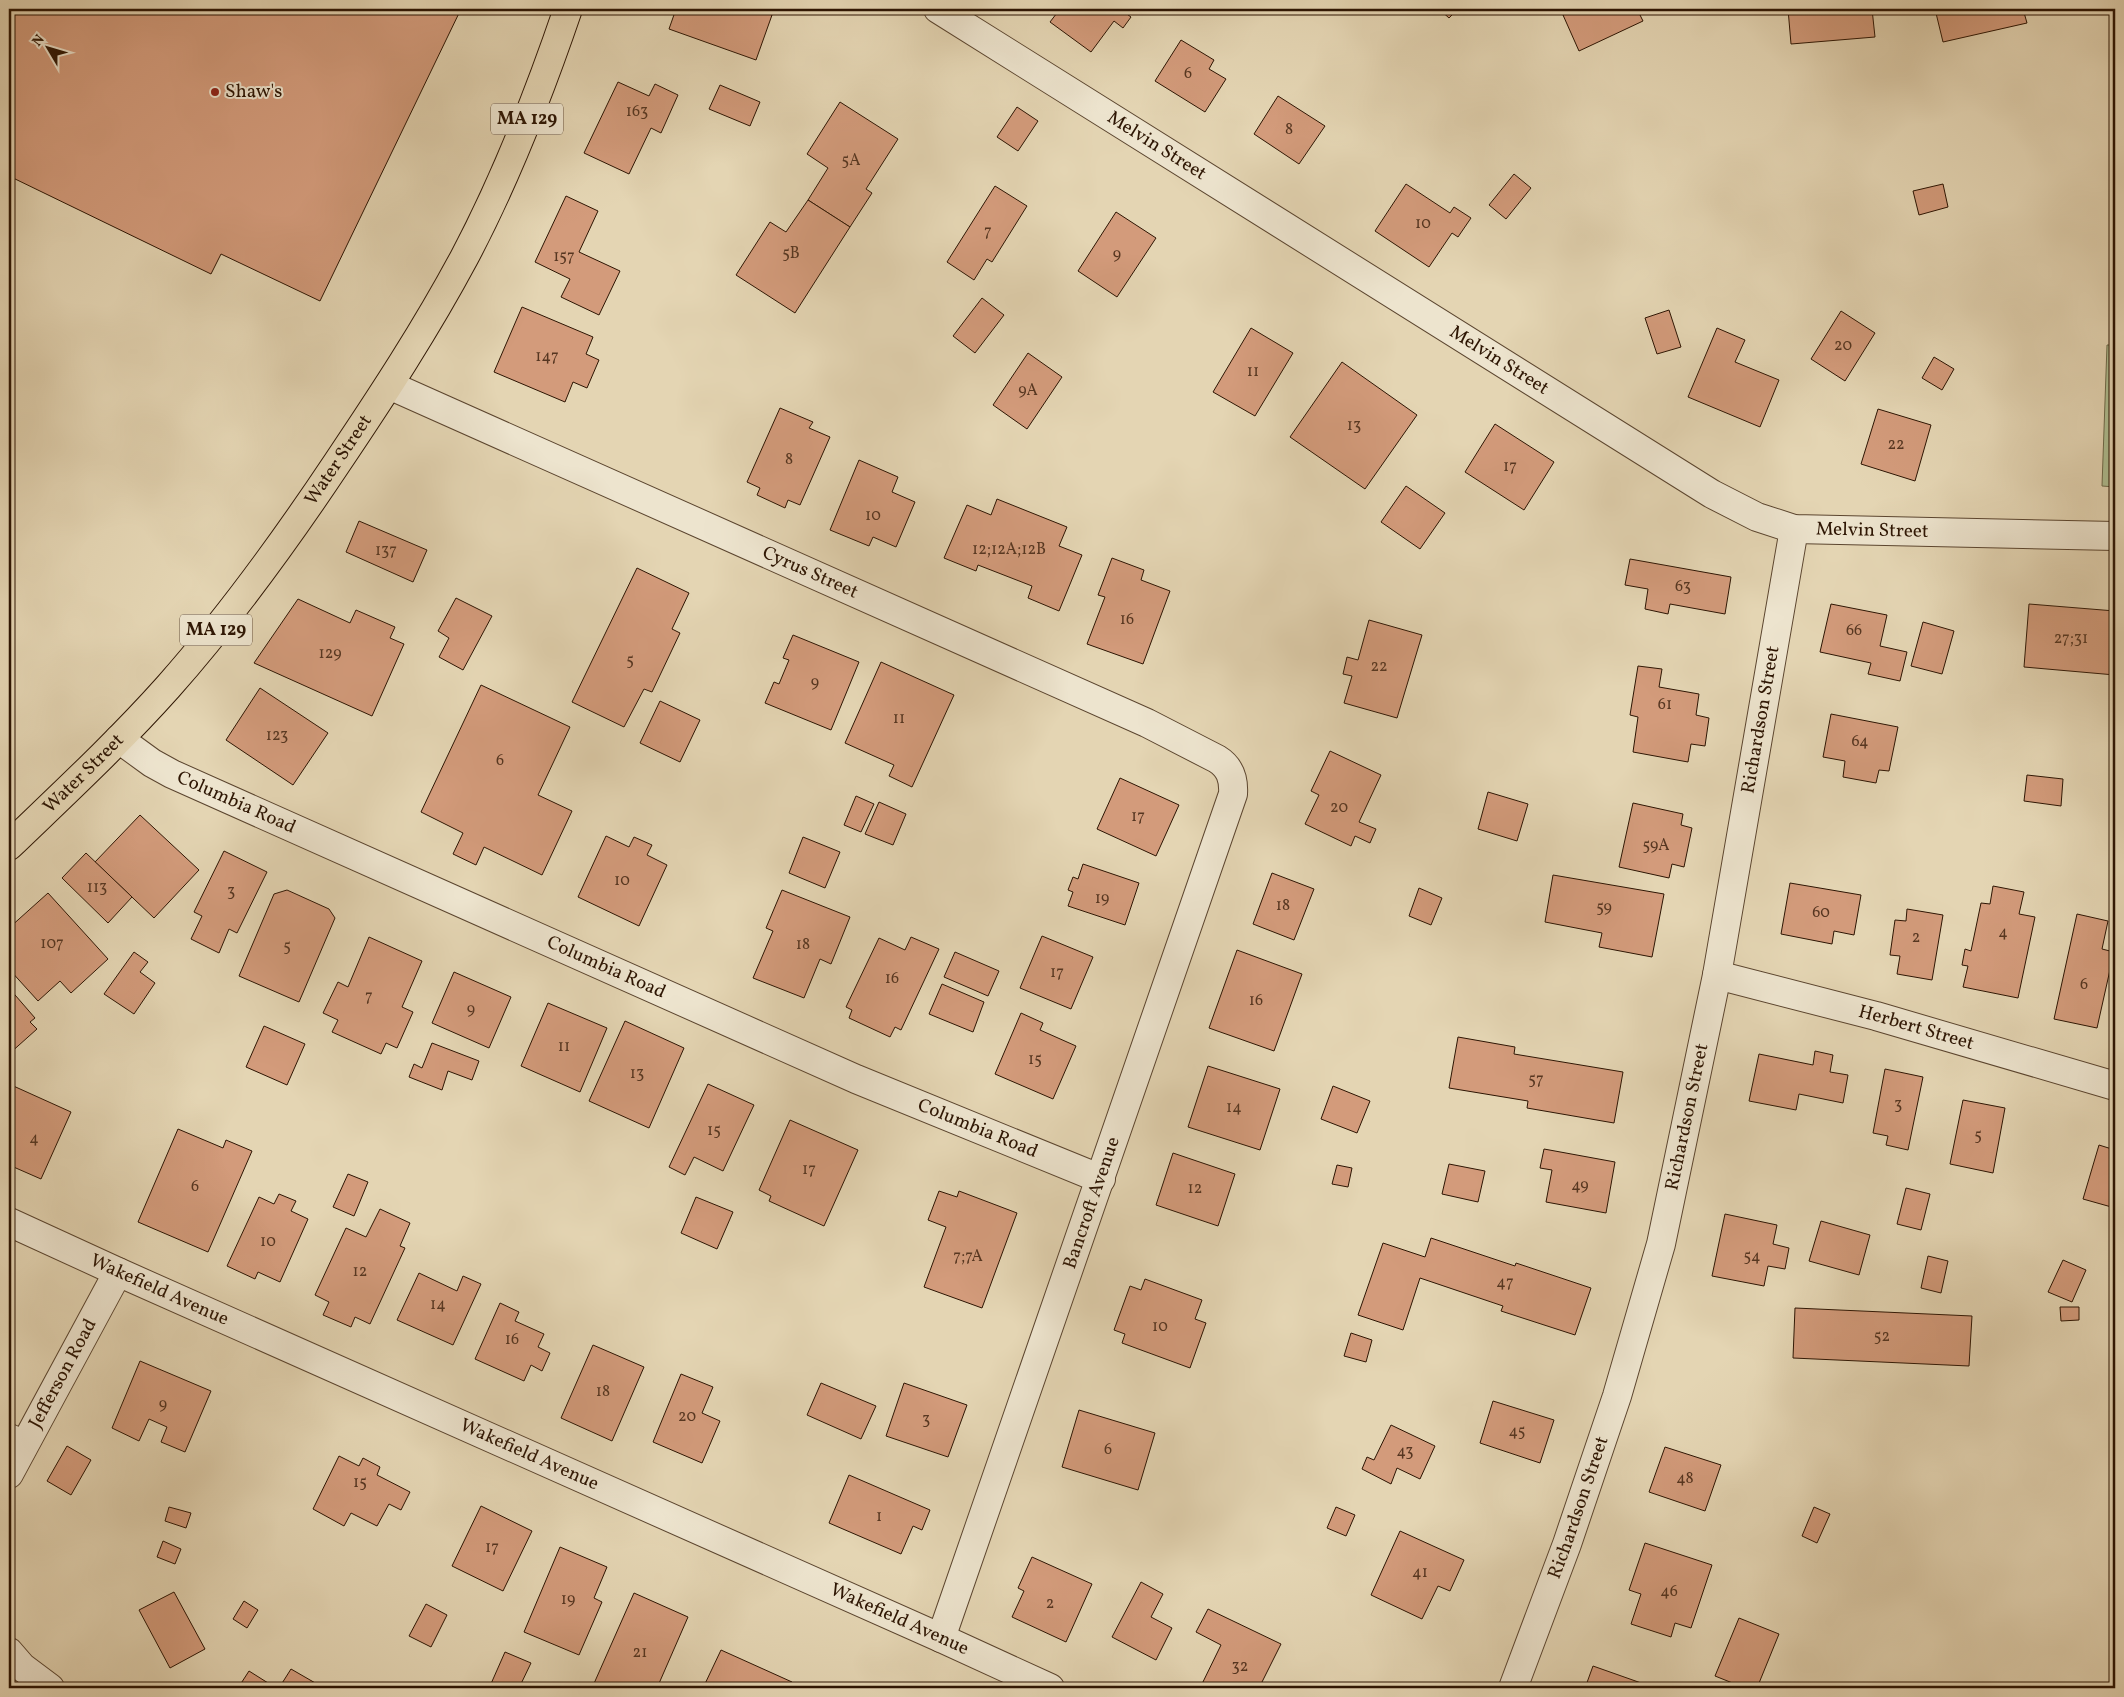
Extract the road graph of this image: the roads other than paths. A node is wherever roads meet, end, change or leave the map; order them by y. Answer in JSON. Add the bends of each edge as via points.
{"nodes":[{"id":1,"x":568,"y":9,"type":"edge"},
{"id":2,"x":938,"y":9,"type":"edge"},
{"id":3,"x":389,"y":385,"type":"junction"},
{"id":4,"x":1794,"y":529,"type":"junction"},
{"id":5,"x":2115,"y":536,"type":"edge"},
{"id":6,"x":119,"y":739,"type":"junction"},
{"id":7,"x":1228,"y":768,"type":"joint"},
{"id":8,"x":9,"y":846,"type":"edge"},
{"id":9,"x":1717,"y":975,"type":"junction"},
{"id":10,"x":2115,"y":1086,"type":"edge"},
{"id":11,"x":1101,"y":1178,"type":"junction"},
{"id":12,"x":9,"y":1222,"type":"edge"},
{"id":13,"x":118,"y":1272,"type":"junction"},
{"id":14,"x":18,"y":1437,"type":"edge"},
{"id":15,"x":9,"y":1474,"type":"edge"},
{"id":16,"x":941,"y":1638,"type":"junction"},
{"id":17,"x":9,"y":1652,"type":"edge"},
{"id":18,"x":50,"y":1688,"type":"edge"},
{"id":19,"x":1050,"y":1688,"type":"edge"},
{"id":20,"x":1513,"y":1688,"type":"edge"}],
"edges":[{"from":1,"to":3,"type":"main road","name":"Water Street","number":"MA 129","via":[[544,77],[493,198],[435,311]]},
{"from":2,"to":4,"type":"street","name":"Melvin Street","via":[[1712,494],[1758,518]]},
{"from":3,"to":6,"type":"main road","name":"Water Street","number":"MA 129","via":[[263,570],[215,632]]},
{"from":3,"to":7,"type":"street","name":"Cyrus Street","via":[[1138,719],[1217,759]]},
{"from":4,"to":5,"type":"street","name":"Melvin Street"},
{"from":4,"to":9,"type":"street","name":"Richardson Street"},
{"from":6,"to":8,"type":"main road","name":"Water Street","number":"MA 129"},
{"from":6,"to":11,"type":"street","name":"Columbia Road","via":[[157,766],[181,778],[856,1079]]},
{"from":7,"to":11,"type":"street","name":"Bancroft Avenue","via":[[1233,794]]},
{"from":9,"to":10,"type":"street","name":"Herbert Street","via":[[1876,1016]]},
{"from":9,"to":20,"type":"street","name":"Richardson Street","via":[[1661,1244],[1640,1320],[1567,1544]]},
{"from":11,"to":16,"type":"street","name":"Bancroft Avenue"},
{"from":12,"to":13,"type":"street","name":"Wakefield Avenue"},
{"from":13,"to":14,"type":"street","name":"Jefferson Road"},
{"from":13,"to":16,"type":"street","name":"Wakefield Avenue"},
{"from":14,"to":15,"type":"street","name":"Jefferson Road"},
{"from":16,"to":19,"type":"street","name":"Wakefield Avenue"},
{"from":17,"to":18,"type":"street"}]}
